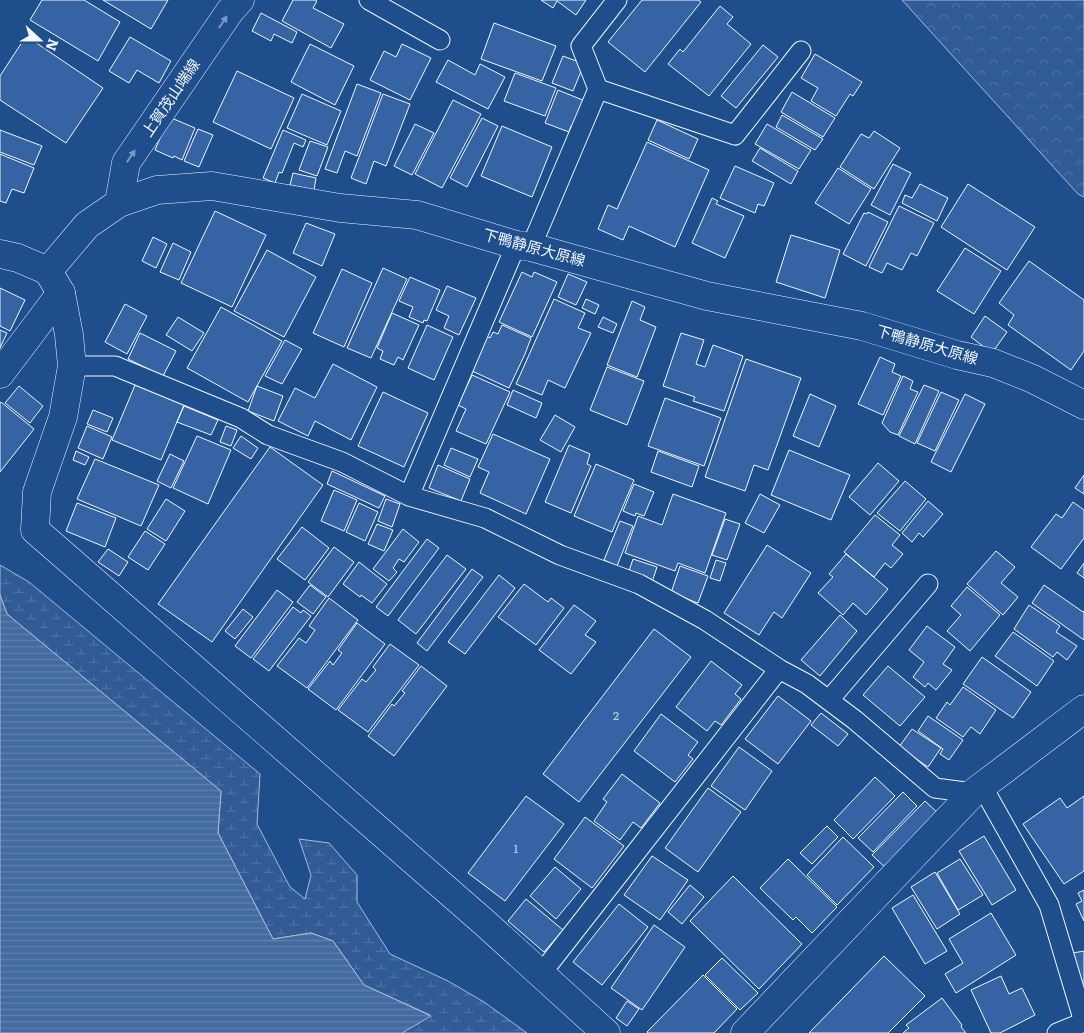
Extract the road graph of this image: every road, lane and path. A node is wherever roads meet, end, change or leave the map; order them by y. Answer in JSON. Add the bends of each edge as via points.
{"nodes":[{"id":1,"x":240,"y":0,"type":"edge"},
{"id":2,"x":369,"y":0,"type":"edge"},
{"id":3,"x":617,"y":0,"type":"edge"},
{"id":4,"x":440,"y":40,"type":"dead end"},
{"id":5,"x":801,"y":51,"type":"dead end"},
{"id":6,"x":598,"y":88,"type":"junction"},
{"id":7,"x":119,"y":203,"type":"junction"},
{"id":8,"x":524,"y":246,"type":"junction"},
{"id":9,"x":0,"y":254,"type":"edge"},
{"id":10,"x":55,"y":282,"type":"junction"},
{"id":11,"x":72,"y":366,"type":"junction"},
{"id":12,"x":0,"y":374,"type":"edge"},
{"id":13,"x":1084,"y":405,"type":"edge"},
{"id":14,"x":409,"y":496,"type":"junction"},
{"id":15,"x":928,"y":584,"type":"dead end"},
{"id":16,"x":779,"y":669,"type":"junction"},
{"id":17,"x":829,"y":700,"type":"junction"},
{"id":18,"x":1084,"y":709,"type":"edge"},
{"id":19,"x":978,"y":789,"type":"junction"},
{"id":20,"x":541,"y":974,"type":"junction"},
{"id":21,"x":1083,"y":1018,"type":"edge"},
{"id":22,"x":606,"y":1033,"type":"edge"},
{"id":23,"x":746,"y":1033,"type":"edge"},
{"id":24,"x":1057,"y":1033,"type":"edge"}],
"edges":[{"from":7,"to":1,"type":"street","name":"上賀茂山端線","one_way":true,"via":[[126,163]]},
{"from":2,"to":4,"type":"lane"},
{"from":3,"to":6,"type":"lane","via":[[581,46]]},
{"from":5,"to":6,"type":"lane","via":[[735,135]]},
{"from":6,"to":8,"type":"lane"},
{"from":7,"to":8,"type":"street","name":"下鴨静原大原線","via":[[156,190],[212,186],[340,208],[417,215]]},
{"from":7,"to":10,"type":"street","name":"下鴨静原大原線","via":[[87,225]]},
{"from":8,"to":13,"type":"street","name":"下鴨静原大原線","via":[[707,296],[862,326],[993,363]]},
{"from":8,"to":14,"type":"lane"},
{"from":9,"to":10,"type":"street","via":[[18,258]]},
{"from":10,"to":11,"type":"street","via":[[69,335]]},
{"from":10,"to":12,"type":"street","name":"下鴨静原大原線"},
{"from":11,"to":14,"type":"lane","via":[[115,366],[241,418],[268,434],[342,462]]},
{"from":11,"to":20,"type":"street","via":[[63,417],[37,492],[35,530]]},
{"from":14,"to":16,"type":"lane","via":[[485,518],[560,556],[639,584],[704,620]]},
{"from":15,"to":17,"type":"lane"},
{"from":16,"to":17,"type":"lane","via":[[808,684]]},
{"from":16,"to":20,"type":"lane"},
{"from":17,"to":19,"type":"lane","via":[[935,788]]},
{"from":18,"to":19,"type":"street"},
{"from":19,"to":21,"type":"lane","via":[[1050,905]]},
{"from":19,"to":23,"type":"street"},
{"from":20,"to":22,"type":"street"},
{"from":21,"to":24,"type":"lane"}]}
